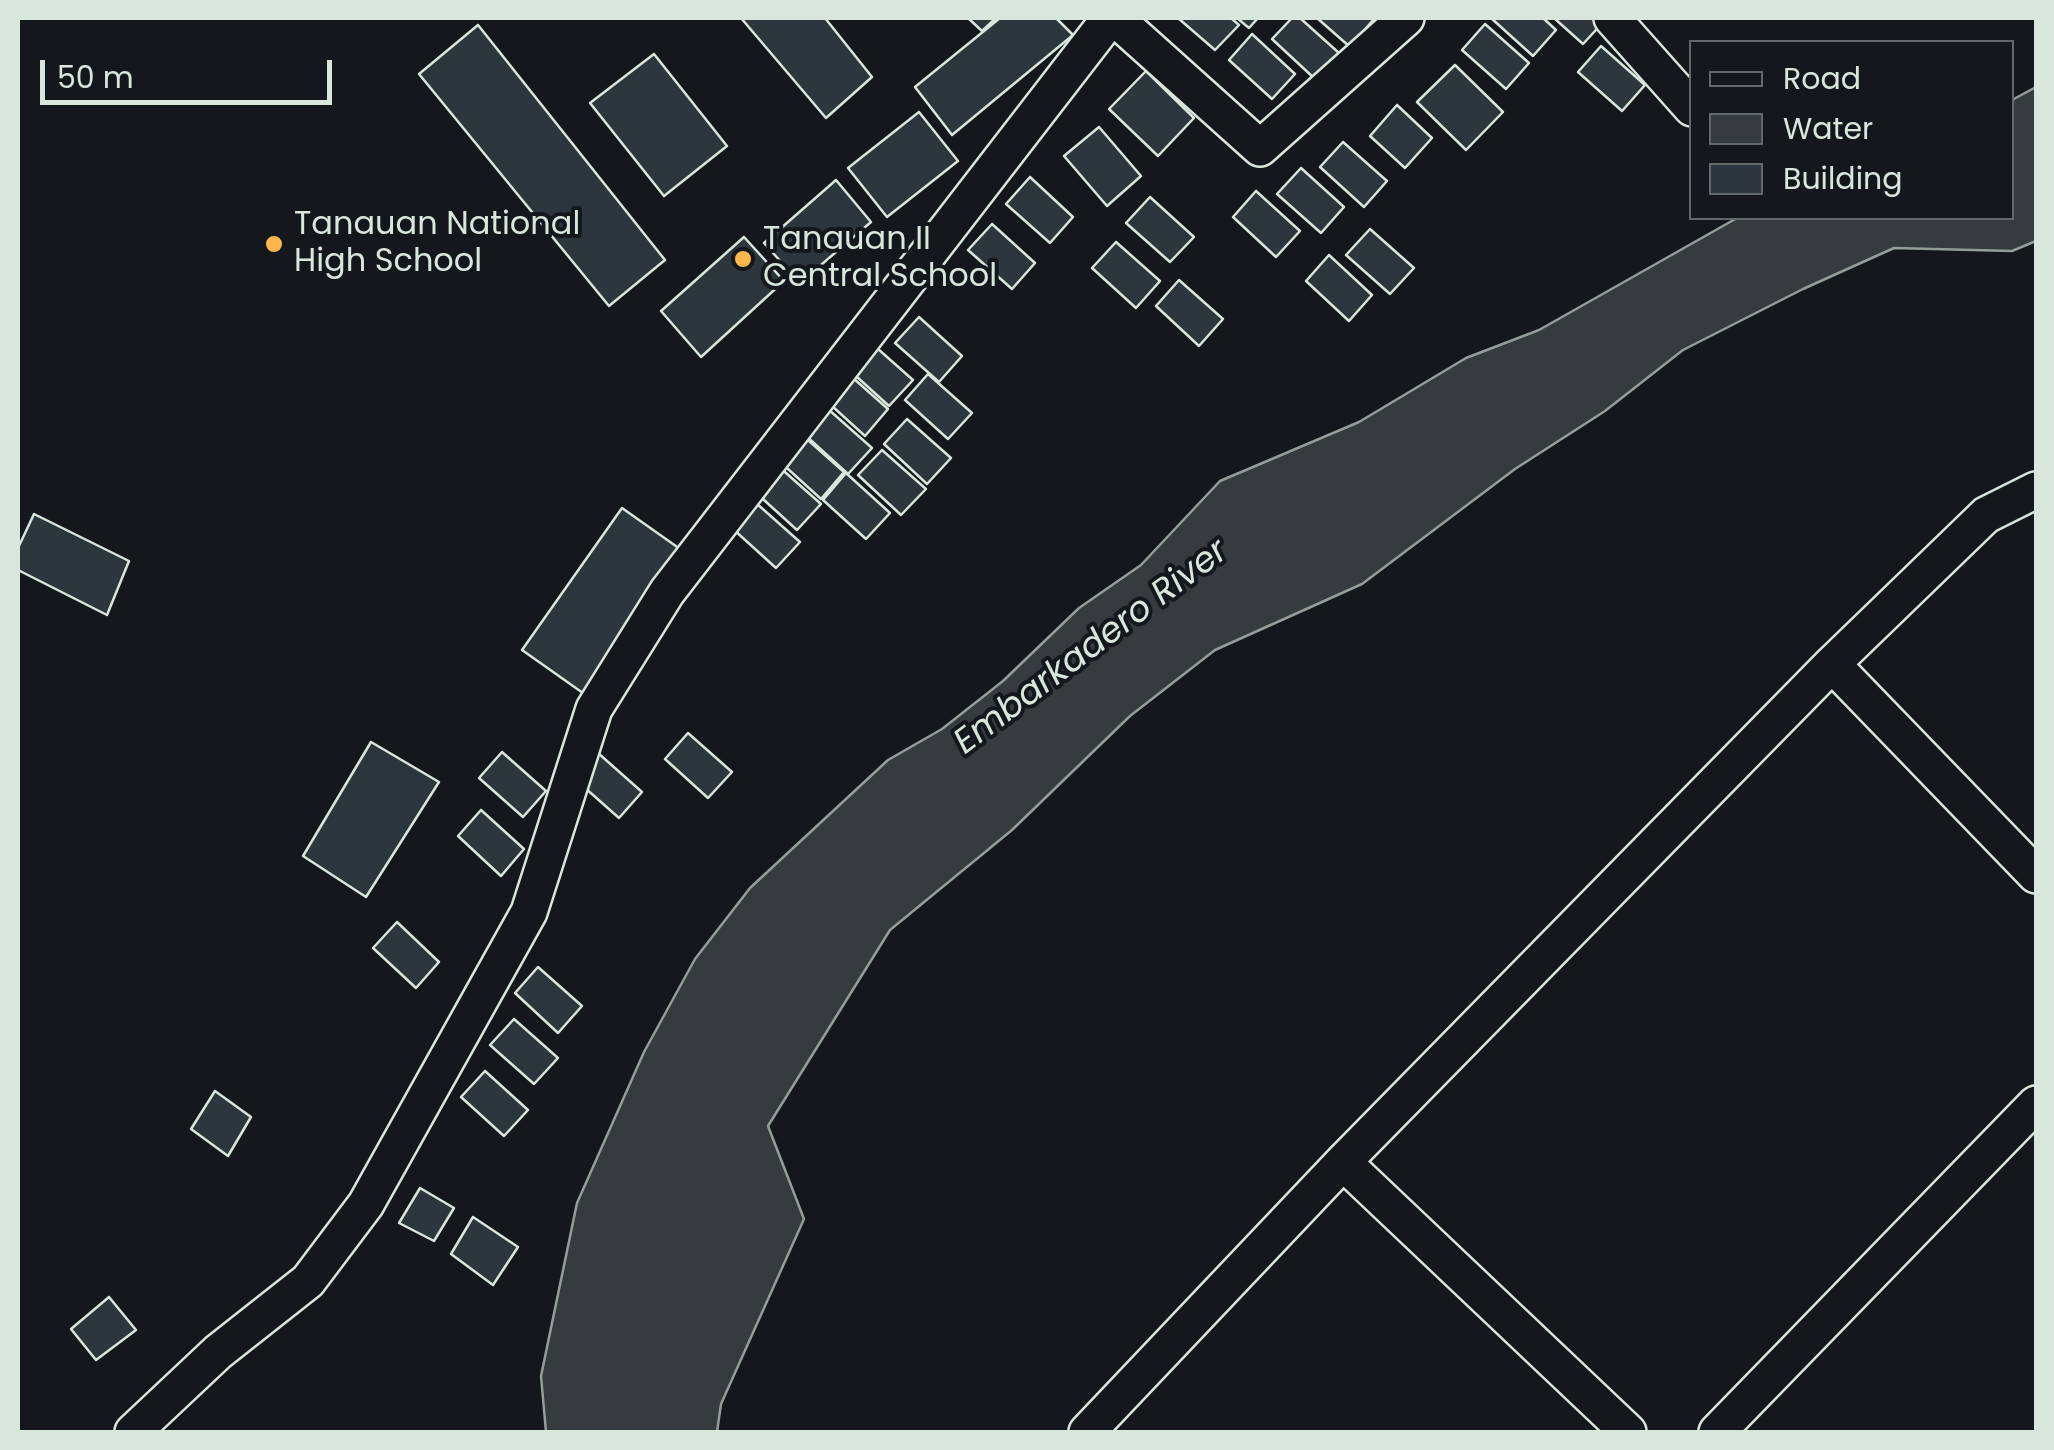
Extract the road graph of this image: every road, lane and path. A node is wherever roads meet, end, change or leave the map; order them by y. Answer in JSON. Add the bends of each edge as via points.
{"nodes":[{"id":1,"x":1112,"y":18,"type":"edge"},
{"id":2,"x":1406,"y":18,"type":"edge"},
{"id":3,"x":1612,"y":18,"type":"edge"},
{"id":4,"x":1689,"y":105,"type":"edge"},
{"id":5,"x":2036,"y":490,"type":"edge"},
{"id":6,"x":1832,"y":664,"type":"junction"},
{"id":7,"x":2036,"y":875,"type":"edge"},
{"id":8,"x":2036,"y":1104,"type":"edge"},
{"id":9,"x":1343,"y":1162,"type":"junction"},
{"id":10,"x":133,"y":1432,"type":"edge"},
{"id":11,"x":1087,"y":1432,"type":"edge"},
{"id":12,"x":1628,"y":1432,"type":"edge"},
{"id":13,"x":1717,"y":1432,"type":"edge"}],
"edges":[{"from":1,"to":2,"type":"street","via":[[1260,148]]},
{"from":1,"to":10,"type":"street","via":[[667,592],[594,709],[528,912],[366,1204],[308,1281],[218,1352]]},
{"from":3,"to":4,"type":"street"},
{"from":5,"to":6,"type":"street","via":[[1986,515]]},
{"from":6,"to":7,"type":"street"},
{"from":6,"to":9,"type":"street"},
{"from":8,"to":13,"type":"street"},
{"from":9,"to":11,"type":"street"},
{"from":9,"to":12,"type":"street"}]}
